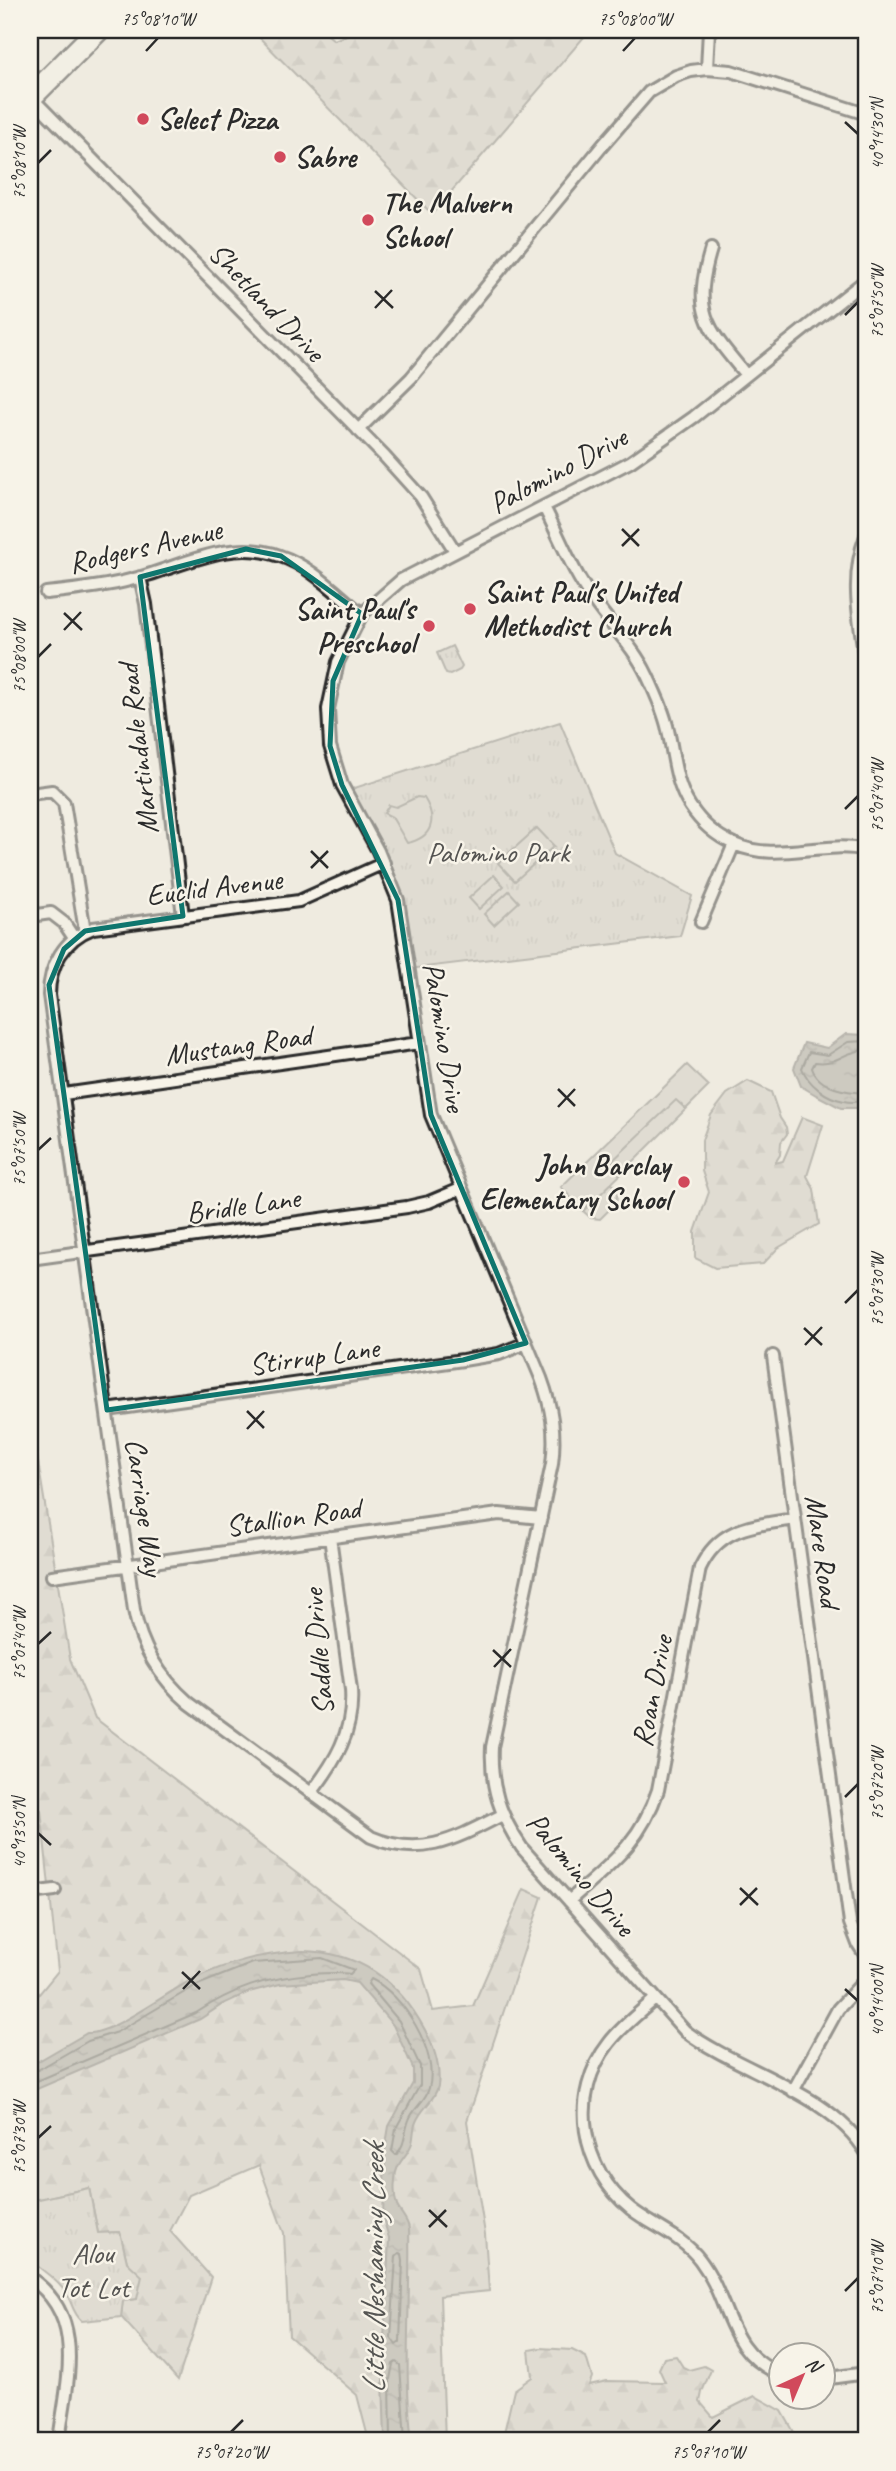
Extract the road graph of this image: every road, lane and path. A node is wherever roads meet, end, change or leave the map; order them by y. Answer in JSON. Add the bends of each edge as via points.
{"nodes":[{"id":1,"x":99,"y":30,"type":"edge"},
{"id":2,"x":709,"y":30,"type":"edge"},
{"id":3,"x":706,"y":69,"type":"junction"},
{"id":4,"x":30,"y":98,"type":"edge"},
{"id":5,"x":866,"y":114,"type":"edge"},
{"id":6,"x":711,"y":249,"type":"dead end"},
{"id":7,"x":866,"y":280,"type":"edge"},
{"id":8,"x":746,"y":375,"type":"junction"},
{"id":9,"x":358,"y":430,"type":"junction"},
{"id":10,"x":544,"y":507,"type":"junction"},
{"id":11,"x":866,"y":536,"type":"edge"},
{"id":12,"x":455,"y":551,"type":"junction"},
{"id":13,"x":140,"y":577,"type":"junction"},
{"id":14,"x":46,"y":593,"type":"dead end"},
{"id":15,"x":362,"y":614,"type":"junction"},
{"id":16,"x":866,"y":666,"type":"edge"},
{"id":17,"x":30,"y":794,"type":"edge"},
{"id":18,"x":734,"y":844,"type":"junction"},
{"id":19,"x":866,"y":850,"type":"edge"},
{"id":20,"x":384,"y":863,"type":"junction"},
{"id":21,"x":30,"y":916,"type":"edge"},
{"id":22,"x":183,"y":916,"type":"junction"},
{"id":23,"x":701,"y":922,"type":"dead end"},
{"id":24,"x":85,"y":931,"type":"junction"},
{"id":25,"x":71,"y":941,"type":"junction"},
{"id":26,"x":419,"y":1043,"type":"junction"},
{"id":27,"x":64,"y":1094,"type":"junction"},
{"id":28,"x":460,"y":1189,"type":"junction"},
{"id":29,"x":85,"y":1252,"type":"junction"},
{"id":30,"x":30,"y":1259,"type":"edge"},
{"id":31,"x":526,"y":1343,"type":"junction"},
{"id":32,"x":772,"y":1356,"type":"dead end"},
{"id":33,"x":107,"y":1410,"type":"junction"},
{"id":34,"x":541,"y":1518,"type":"junction"},
{"id":35,"x":794,"y":1519,"type":"junction"},
{"id":36,"x":330,"y":1537,"type":"junction"},
{"id":37,"x":128,"y":1565,"type":"junction"},
{"id":38,"x":52,"y":1576,"type":"dead end"},
{"id":39,"x":310,"y":1793,"type":"junction"},
{"id":40,"x":502,"y":1815,"type":"junction"},
{"id":41,"x":55,"y":1891,"type":"dead end"},
{"id":42,"x":30,"y":1894,"type":"edge"},
{"id":43,"x":569,"y":1901,"type":"junction"},
{"id":44,"x":866,"y":1956,"type":"edge"},
{"id":45,"x":866,"y":1979,"type":"edge"},
{"id":46,"x":655,"y":1999,"type":"junction"},
{"id":47,"x":793,"y":2091,"type":"junction"},
{"id":48,"x":866,"y":2152,"type":"edge"},
{"id":49,"x":30,"y":2278,"type":"edge"},
{"id":50,"x":766,"y":2366,"type":"edge"},
{"id":51,"x":866,"y":2373,"type":"edge"},
{"id":52,"x":836,"y":2377,"type":"edge"},
{"id":53,"x":30,"y":2438,"type":"edge"},
{"id":54,"x":44,"y":2441,"type":"edge"},
{"id":55,"x":59,"y":2441,"type":"edge"}],
"edges":[{"from":1,"to":4,"type":"highway"},
{"from":2,"to":3,"type":"street"},
{"from":3,"to":5,"type":"street","via":[[730,71]]},
{"from":3,"to":9,"type":"street","via":[[676,76],[640,100],[411,378]]},
{"from":4,"to":9,"type":"street","name":"Shetland Drive"},
{"from":6,"to":8,"type":"street","via":[[701,292],[705,316],[712,333]]},
{"from":7,"to":8,"type":"street","name":"Palomino Drive"},
{"from":8,"to":10,"type":"street","name":"Palomino Drive","via":[[667,438]]},
{"from":9,"to":12,"type":"street","name":"Shetland Drive","via":[[421,497]]},
{"from":10,"to":12,"type":"street","name":"Palomino Drive"},
{"from":10,"to":18,"type":"street","via":[[585,587],[647,674],[690,806],[709,828]]},
{"from":11,"to":16,"type":"street","via":[[856,580]]},
{"from":12,"to":15,"type":"street","name":"Palomino Drive","via":[[401,580]]},
{"from":13,"to":14,"type":"street","name":"Rodgers Avenue"},
{"from":13,"to":15,"type":"street","name":"Rodgers Avenue","via":[[232,550],[266,552],[307,571]]},
{"from":13,"to":22,"type":"street","name":"Martindale Road"},
{"from":15,"to":20,"type":"street","name":"Palomino Drive","via":[[338,662],[328,728],[342,785]]},
{"from":17,"to":24,"type":"street","via":[[52,791],[64,803]]},
{"from":18,"to":19,"type":"street","via":[[779,853],[841,847]]},
{"from":18,"to":23,"type":"street"},
{"from":20,"to":22,"type":"street","name":"Euclid Avenue","via":[[299,901]]},
{"from":20,"to":26,"type":"street","name":"Palomino Drive","via":[[402,917]]},
{"from":21,"to":25,"type":"street","via":[[51,913],[64,923]]},
{"from":22,"to":24,"type":"street","name":"Euclid Avenue"},
{"from":24,"to":25,"type":"street","name":"Euclid Avenue"},
{"from":25,"to":27,"type":"street","name":"Carriage Way","via":[[56,961],[49,985]]},
{"from":26,"to":27,"type":"street","name":"Mustang Road"},
{"from":26,"to":28,"type":"street","name":"Palomino Drive","via":[[431,1115]]},
{"from":27,"to":29,"type":"street","name":"Carriage Way"},
{"from":28,"to":29,"type":"street","name":"Bridle Lane","via":[[407,1207]]},
{"from":28,"to":31,"type":"street","name":"Palomino Drive"},
{"from":29,"to":30,"type":"street","name":"Bridle Lane"},
{"from":29,"to":33,"type":"street","name":"Carriage Way"},
{"from":31,"to":33,"type":"street","name":"Stirrup Lane","via":[[499,1354],[463,1360]]},
{"from":31,"to":34,"type":"street","name":"Palomino Drive","via":[[550,1404],[554,1428]]},
{"from":32,"to":35,"type":"street","name":"Mare Road"},
{"from":33,"to":37,"type":"street","name":"Carriage Way"},
{"from":34,"to":36,"type":"street","name":"Stallion Road","via":[[499,1514]]},
{"from":34,"to":40,"type":"street","name":"Palomino Drive","via":[[492,1747],[492,1783]]},
{"from":35,"to":43,"type":"street","name":"Roan Drive","via":[[735,1531],[705,1559],[652,1808],[627,1849]]},
{"from":35,"to":44,"type":"street","name":"Mare Road","via":[[850,1923]]},
{"from":36,"to":37,"type":"street","name":"Stallion Road"},
{"from":36,"to":39,"type":"street","name":"Saddle Drive","via":[[351,1715],[338,1755]]},
{"from":37,"to":38,"type":"street","name":"Stallion Road"},
{"from":37,"to":39,"type":"street","name":"Carriage Way","via":[[142,1639],[167,1682]]},
{"from":39,"to":40,"type":"street","name":"Carriage Way","via":[[371,1837],[395,1846],[445,1842]]},
{"from":40,"to":43,"type":"street","name":"Palomino Drive","via":[[522,1848]]},
{"from":41,"to":42,"type":"street"},
{"from":43,"to":46,"type":"street","name":"Palomino Drive"},
{"from":45,"to":47,"type":"street","via":[[838,2009]]},
{"from":46,"to":47,"type":"street","name":"Palomino Drive","via":[[702,2043]]},
{"from":46,"to":50,"type":"street","via":[[619,2031],[593,2068],[583,2110],[592,2157],[620,2199],[696,2255],[712,2278],[738,2339]]},
{"from":47,"to":48,"type":"street","name":"Palomino Drive","via":[[834,2116]]},
{"from":49,"to":55,"type":"street","via":[[54,2300],[68,2332]]},
{"from":51,"to":52,"type":"street"},
{"from":53,"to":54,"type":"street"}]}
